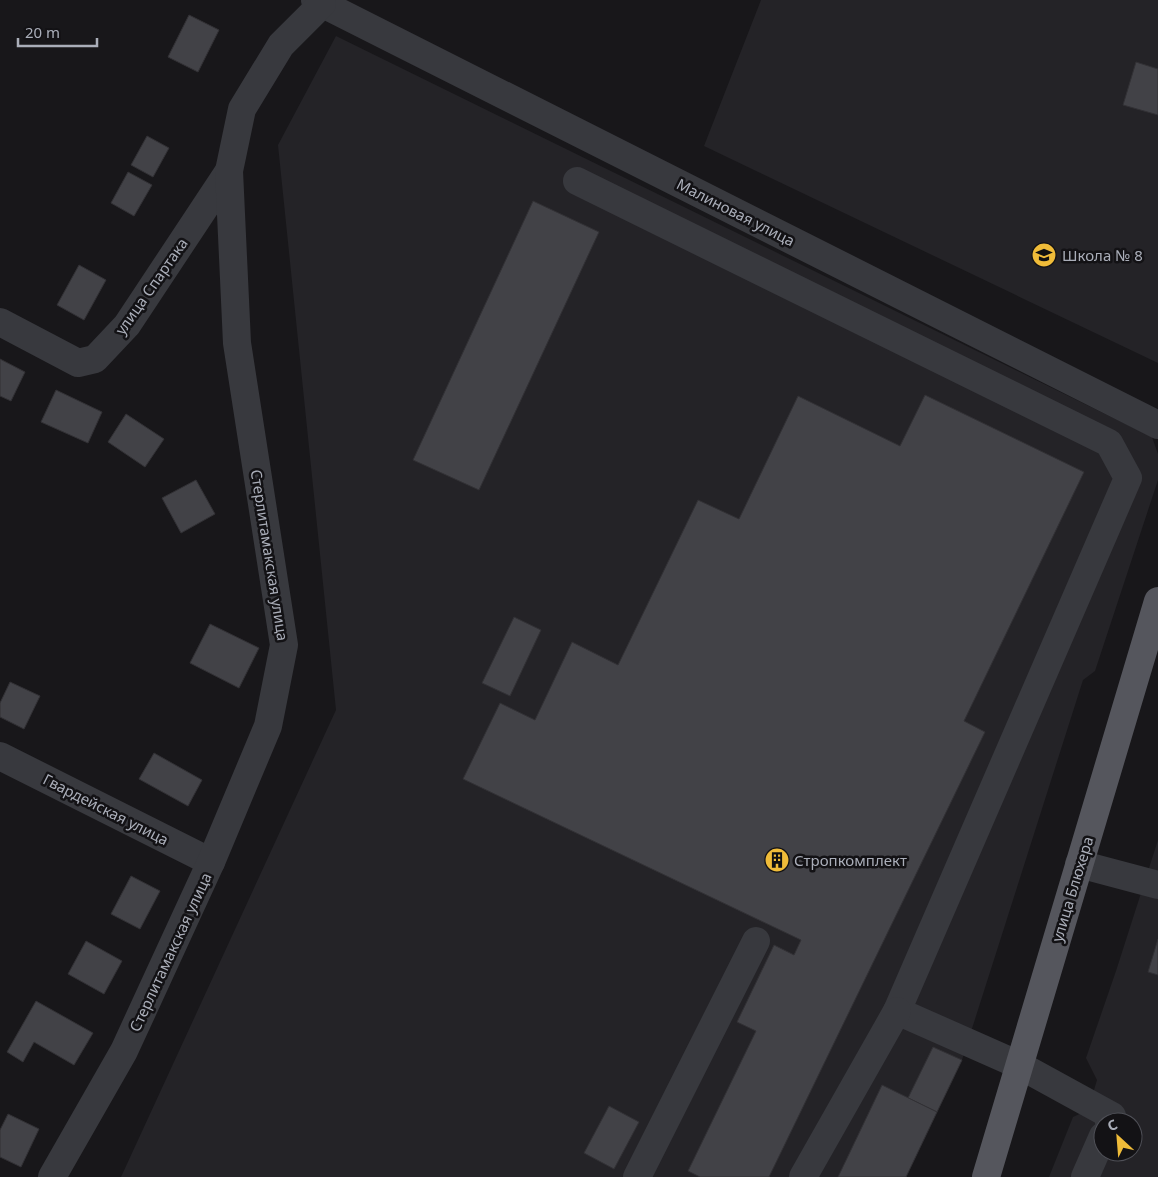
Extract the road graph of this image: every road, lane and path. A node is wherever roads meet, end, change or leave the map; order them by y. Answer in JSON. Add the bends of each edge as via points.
{"nodes":[{"id":1,"x":318,"y":2,"type":"edge"},
{"id":2,"x":229,"y":171,"type":"junction"},
{"id":3,"x":576,"y":181,"type":"dead end"},
{"id":4,"x":0,"y":322,"type":"edge"},
{"id":5,"x":1158,"y":425,"type":"edge"},
{"id":6,"x":1158,"y":601,"type":"edge"},
{"id":7,"x":0,"y":756,"type":"edge"},
{"id":8,"x":211,"y":862,"type":"junction"},
{"id":9,"x":1079,"y":864,"type":"junction"},
{"id":10,"x":1158,"y":885,"type":"edge"},
{"id":11,"x":756,"y":941,"type":"dead end"},
{"id":12,"x":897,"y":1011,"type":"junction"},
{"id":13,"x":1019,"y":1065,"type":"junction"},
{"id":14,"x":1105,"y":1112,"type":"edge"},
{"id":15,"x":1093,"y":1159,"type":"edge"},
{"id":16,"x":52,"y":1177,"type":"edge"},
{"id":17,"x":638,"y":1177,"type":"edge"},
{"id":18,"x":803,"y":1177,"type":"edge"},
{"id":19,"x":986,"y":1177,"type":"edge"},
{"id":20,"x":1085,"y":1177,"type":"edge"}],
"edges":[{"from":1,"to":2,"type":"street","name":"Стерлитамакская улица","via":[[281,45],[242,109]]},
{"from":1,"to":5,"type":"street","name":"Малиновая улица"},
{"from":2,"to":4,"type":"street","name":"улица Спартака","via":[[127,325],[95,359],[78,363]]},
{"from":2,"to":8,"type":"street","name":"Стерлитамакская улица","via":[[237,343],[284,644],[268,726]]},
{"from":3,"to":12,"type":"street","via":[[1109,443],[1128,478]]},
{"from":6,"to":9,"type":"main road","name":"улица Блюхера"},
{"from":7,"to":8,"type":"street","name":"Гвардейская улица"},
{"from":8,"to":16,"type":"street","name":"Стерлитамакская улица","via":[[124,1051]]},
{"from":9,"to":10,"type":"street"},
{"from":9,"to":13,"type":"main road","name":"улица Блюхера"},
{"from":11,"to":17,"type":"street"},
{"from":12,"to":13,"type":"street"},
{"from":12,"to":18,"type":"street"},
{"from":13,"to":14,"type":"street"},
{"from":13,"to":19,"type":"main road","name":"улица Блюхера"},
{"from":15,"to":20,"type":"street"}]}
